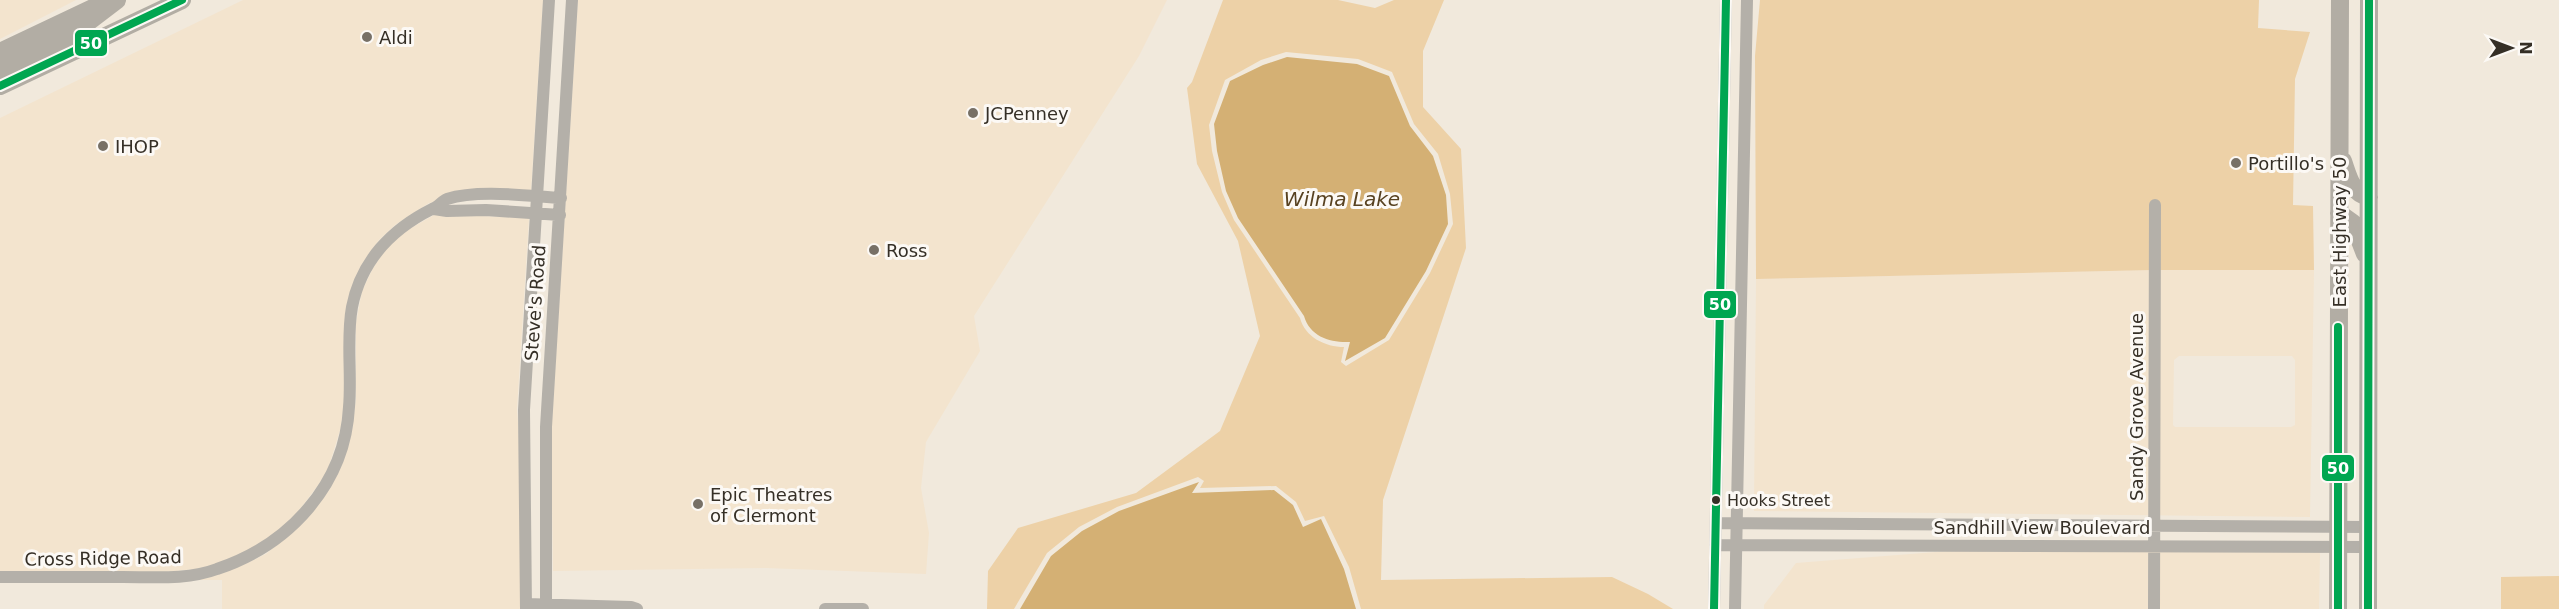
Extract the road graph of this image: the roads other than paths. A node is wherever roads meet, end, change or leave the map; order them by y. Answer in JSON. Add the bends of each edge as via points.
{"nodes":[{"id":1,"x":109,"y":0,"type":"edge"},
{"id":2,"x":117,"y":0,"type":"edge"},
{"id":3,"x":182,"y":0,"type":"edge"},
{"id":4,"x":549,"y":0,"type":"edge"},
{"id":5,"x":572,"y":0,"type":"edge"},
{"id":6,"x":1726,"y":0,"type":"edge"},
{"id":7,"x":1747,"y":0,"type":"edge"},
{"id":8,"x":2340,"y":0,"type":"edge"},
{"id":9,"x":2369,"y":0,"type":"edge"},
{"id":10,"x":0,"y":52,"type":"edge"},
{"id":11,"x":0,"y":68,"type":"edge"},
{"id":12,"x":0,"y":86,"type":"edge"},
{"id":13,"x":2339,"y":148,"type":"junction"},
{"id":14,"x":1722,"y":168,"type":"junction"},
{"id":15,"x":1744,"y":168,"type":"junction"},
{"id":16,"x":536,"y":196,"type":"junction"},
{"id":17,"x":2369,"y":197,"type":"junction"},
{"id":18,"x":561,"y":198,"type":"junction"},
{"id":19,"x":2155,"y":205,"type":"dead end"},
{"id":20,"x":434,"y":208,"type":"junction"},
{"id":21,"x":535,"y":213,"type":"junction"},
{"id":22,"x":2339,"y":213,"type":"junction"},
{"id":23,"x":560,"y":214,"type":"junction"},
{"id":24,"x":2368,"y":264,"type":"junction"},
{"id":25,"x":1716,"y":523,"type":"junction"},
{"id":26,"x":1738,"y":524,"type":"junction"},
{"id":27,"x":1961,"y":525,"type":"junction"},
{"id":28,"x":2154,"y":525,"type":"junction"},
{"id":29,"x":2338,"y":526,"type":"junction"},
{"id":30,"x":2368,"y":526,"type":"junction"},
{"id":31,"x":1715,"y":545,"type":"junction"},
{"id":32,"x":1737,"y":545,"type":"junction"},
{"id":33,"x":1961,"y":545,"type":"junction"},
{"id":34,"x":2154,"y":546,"type":"junction"},
{"id":35,"x":2338,"y":547,"type":"junction"},
{"id":36,"x":2368,"y":547,"type":"junction"},
{"id":37,"x":0,"y":577,"type":"edge"},
{"id":38,"x":526,"y":606,"type":"edge"},
{"id":39,"x":546,"y":606,"type":"edge"},
{"id":40,"x":633,"y":608,"type":"edge"},
{"id":41,"x":825,"y":609,"type":"edge"},
{"id":42,"x":863,"y":609,"type":"edge"},
{"id":43,"x":1714,"y":609,"type":"edge"},
{"id":44,"x":1736,"y":609,"type":"edge"},
{"id":45,"x":2154,"y":609,"type":"edge"},
{"id":46,"x":2338,"y":609,"type":"edge"},
{"id":47,"x":2368,"y":609,"type":"edge"}],
"edges":[{"from":1,"to":10,"type":"highway"},
{"from":2,"to":11,"type":"highway","via":[[75,32]]},
{"from":3,"to":12,"type":"highway"},
{"from":4,"to":16,"type":"street","name":"Steve's Road"},
{"from":5,"to":18,"type":"street","name":"Steve's Road"},
{"from":6,"to":14,"type":"street"},
{"from":7,"to":15,"type":"street"},
{"from":8,"to":13,"type":"highway","name":"East Highway 50"},
{"from":9,"to":17,"type":"highway","name":"East Highway 50"},
{"from":13,"to":17,"type":"highway","via":[[2351,184],[2358,193]]},
{"from":13,"to":22,"type":"highway","name":"East Highway 50"},
{"from":14,"to":15,"type":"street"},
{"from":14,"to":25,"type":"street"},
{"from":15,"to":26,"type":"street"},
{"from":16,"to":18,"type":"street","name":"Cross Ridge Road"},
{"from":16,"to":20,"type":"street","name":"Cross Ridge Road","via":[[466,196],[446,200]]},
{"from":16,"to":21,"type":"street","name":"Steve's Road"},
{"from":17,"to":24,"type":"highway","name":"East Highway 50"},
{"from":18,"to":23,"type":"street","name":"Steve's Road"},
{"from":19,"to":28,"type":"street","name":"Sandy Grove Avenue"},
{"from":20,"to":21,"type":"street","via":[[447,212]]},
{"from":20,"to":37,"type":"street","name":"Cross Ridge Road","via":[[398,229],[364,274],[352,307],[349,409],[341,450],[324,486],[285,533],[241,560],[196,574]]},
{"from":21,"to":23,"type":"street"},
{"from":21,"to":38,"type":"street","name":"Steve's Road","via":[[524,410]]},
{"from":22,"to":24,"type":"highway","via":[[2353,223]]},
{"from":22,"to":29,"type":"highway","name":"East Highway 50"},
{"from":23,"to":39,"type":"street","name":"Steve's Road","via":[[546,427]]},
{"from":24,"to":30,"type":"highway","name":"East Highway 50"},
{"from":25,"to":26,"type":"street","name":"Sandhill View Boulevard"},
{"from":25,"to":31,"type":"street"},
{"from":26,"to":27,"type":"street","name":"Sandhill View Boulevard"},
{"from":26,"to":32,"type":"street"},
{"from":27,"to":28,"type":"street","name":"Sandhill View Boulevard"},
{"from":27,"to":33,"type":"street"},
{"from":28,"to":29,"type":"street","name":"Sandhill View Boulevard"},
{"from":28,"to":34,"type":"street","name":"Sandy Grove Avenue"},
{"from":29,"to":30,"type":"street","name":"Sandhill View Boulevard"},
{"from":29,"to":35,"type":"highway","name":"East Highway 50"},
{"from":30,"to":36,"type":"highway","name":"East Highway 50"},
{"from":31,"to":32,"type":"street","name":"Sandhill View Boulevard"},
{"from":31,"to":43,"type":"street"},
{"from":32,"to":33,"type":"street","name":"Sandhill View Boulevard"},
{"from":32,"to":44,"type":"street"},
{"from":33,"to":34,"type":"street","name":"Sandhill View Boulevard"},
{"from":34,"to":35,"type":"street","name":"Sandhill View Boulevard"},
{"from":34,"to":45,"type":"street","name":"Sandy Grove Avenue"},
{"from":35,"to":36,"type":"street","name":"Sandhill View Boulevard"},
{"from":35,"to":46,"type":"highway","name":"East Highway 50"},
{"from":36,"to":47,"type":"highway","name":"East Highway 50"},
{"from":38,"to":39,"type":"street"},
{"from":39,"to":40,"type":"street"},
{"from":41,"to":42,"type":"street"}]}
